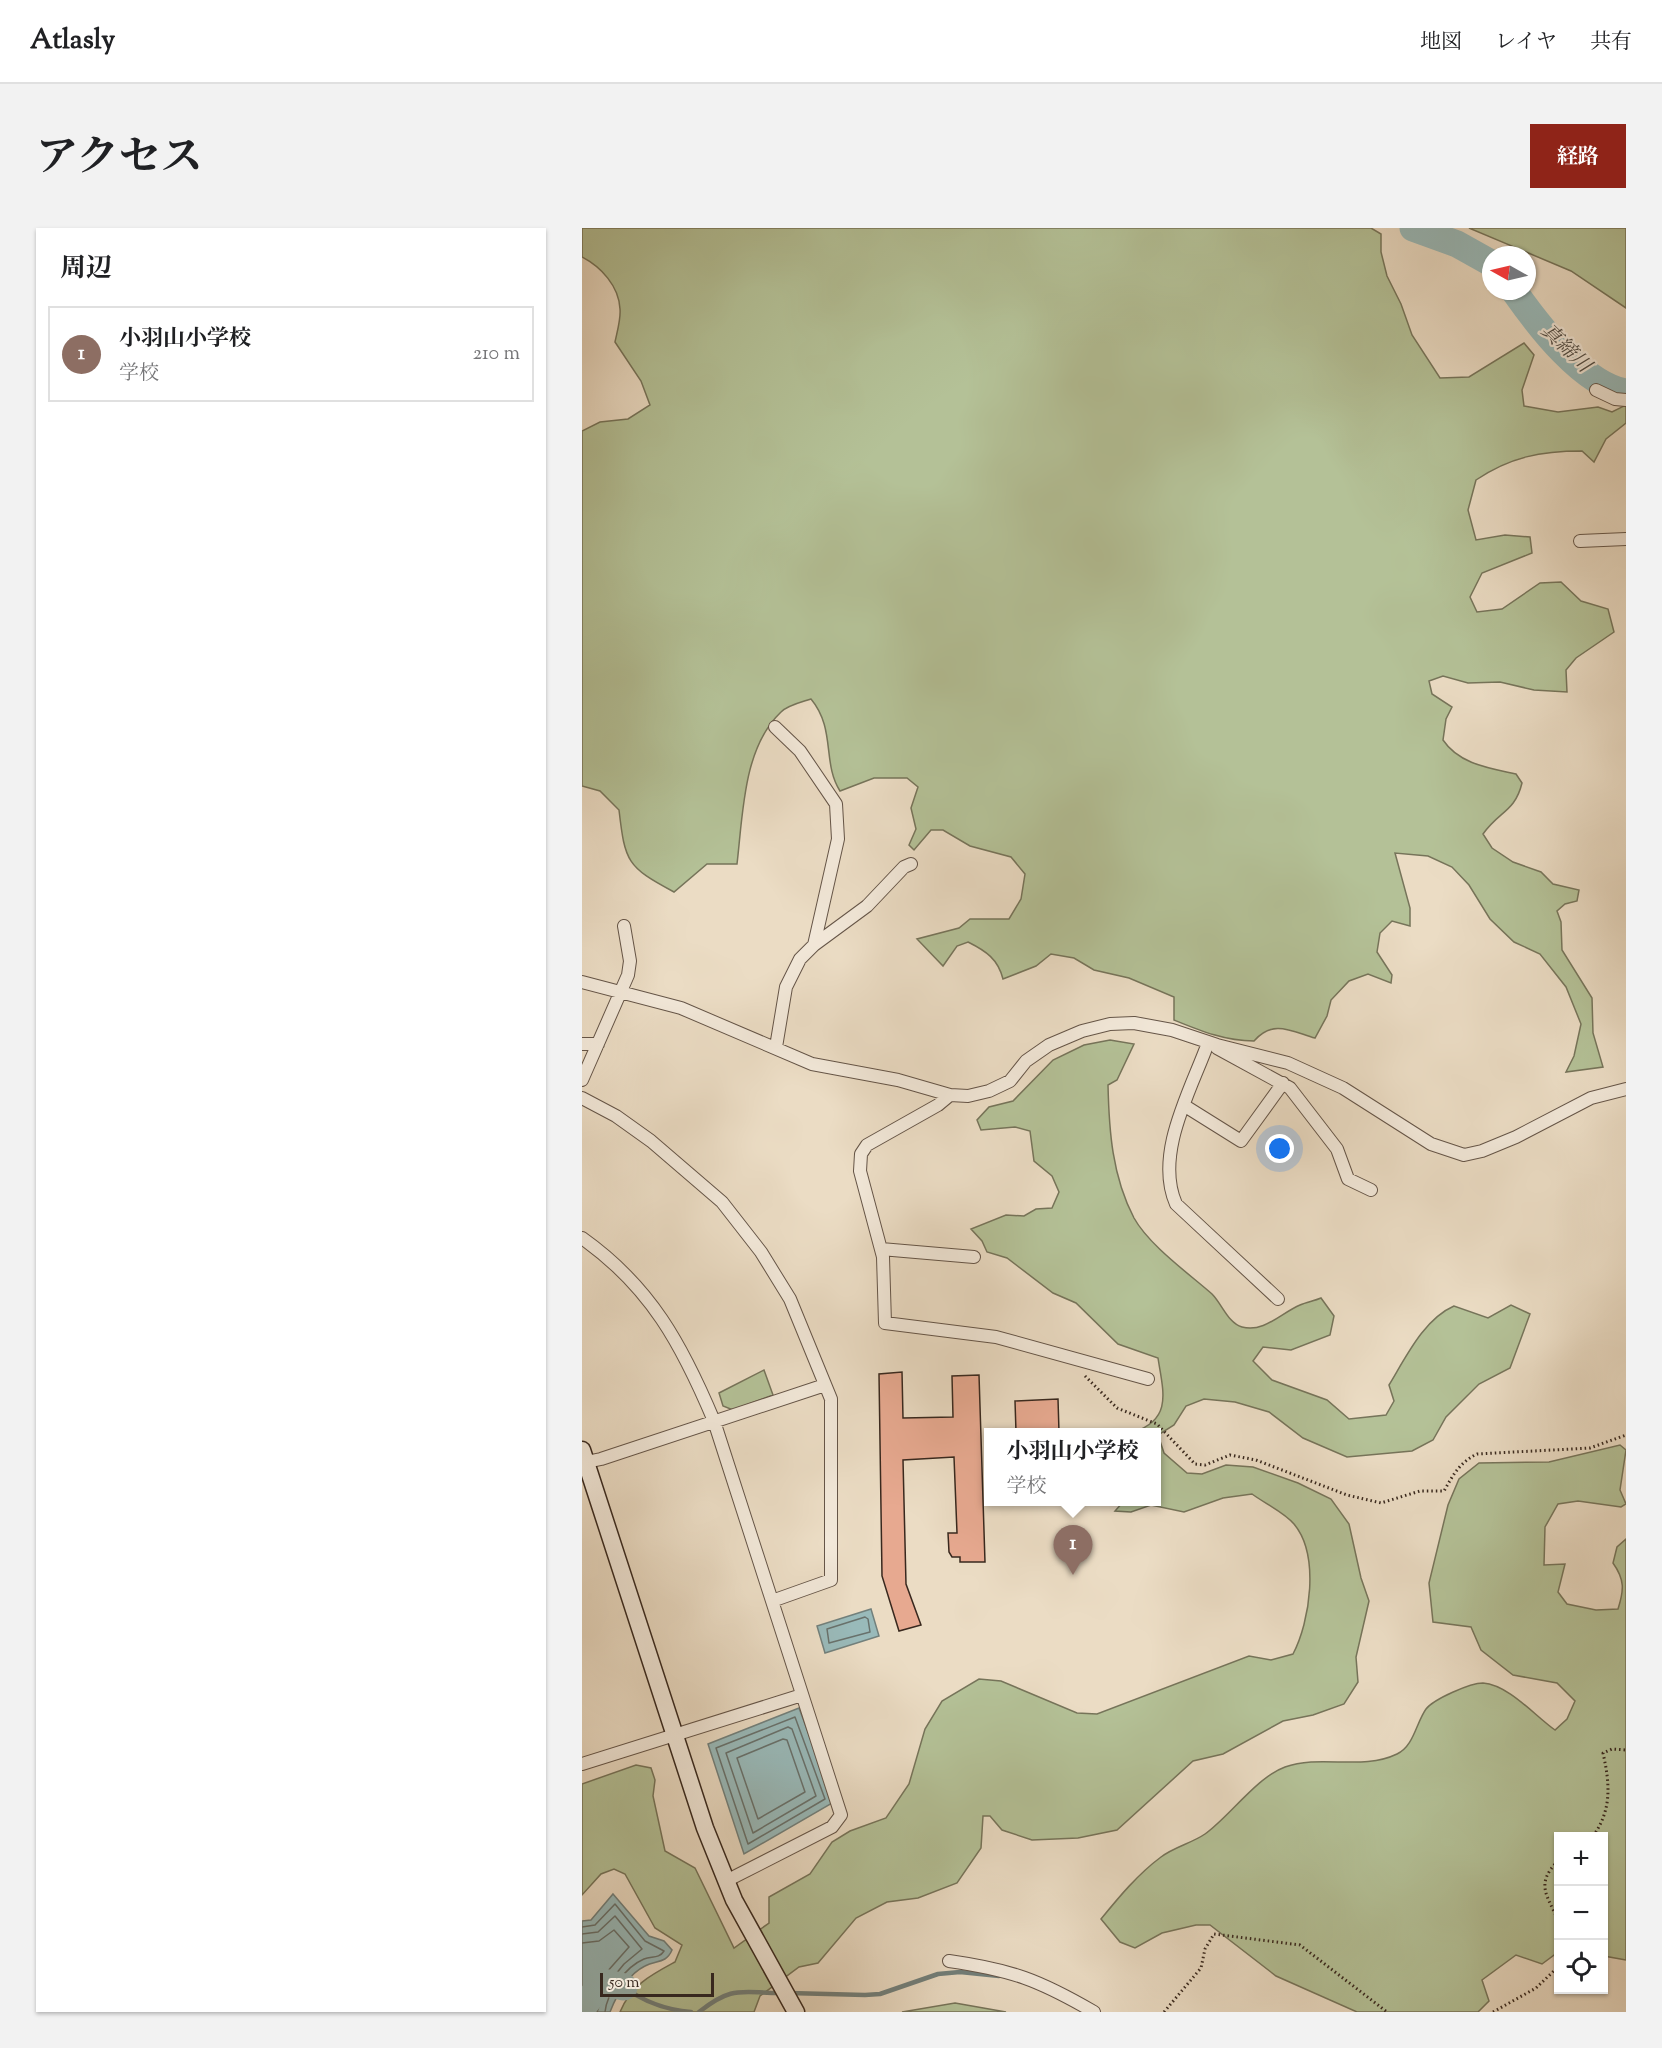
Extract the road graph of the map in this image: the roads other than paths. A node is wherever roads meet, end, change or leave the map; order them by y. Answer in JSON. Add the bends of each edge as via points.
{"nodes":[{"id":1,"x":1596,"y":390,"type":"dead end"},
{"id":2,"x":1626,"y":400,"type":"edge"},
{"id":3,"x":1626,"y":539,"type":"edge"},
{"id":4,"x":1580,"y":541,"type":"dead end"},
{"id":5,"x":775,"y":727,"type":"dead end"},
{"id":6,"x":911,"y":864,"type":"dead end"},
{"id":7,"x":624,"y":926,"type":"dead end"},
{"id":8,"x":814,"y":945,"type":"junction"},
{"id":9,"x":582,"y":982,"type":"edge"},
{"id":10,"x":622,"y":992,"type":"junction"},
{"id":11,"x":1208,"y":1043,"type":"junction"},
{"id":12,"x":582,"y":1044,"type":"edge"},
{"id":13,"x":598,"y":1044,"type":"junction"},
{"id":14,"x":776,"y":1047,"type":"junction"},
{"id":15,"x":582,"y":1080,"type":"edge"},
{"id":16,"x":1283,"y":1083,"type":"junction"},
{"id":17,"x":1625,"y":1086,"type":"edge"},
{"id":18,"x":950,"y":1095,"type":"junction"},
{"id":19,"x":582,"y":1098,"type":"edge"},
{"id":20,"x":1185,"y":1106,"type":"junction"},
{"id":21,"x":1371,"y":1190,"type":"dead end"},
{"id":22,"x":582,"y":1238,"type":"edge"},
{"id":23,"x":881,"y":1249,"type":"junction"},
{"id":24,"x":974,"y":1257,"type":"dead end"},
{"id":25,"x":1278,"y":1299,"type":"dead end"},
{"id":26,"x":1148,"y":1379,"type":"dead end"},
{"id":27,"x":825,"y":1385,"type":"junction"},
{"id":28,"x":714,"y":1421,"type":"junction"},
{"id":29,"x":584,"y":1458,"type":"edge"},
{"id":30,"x":772,"y":1601,"type":"junction"},
{"id":31,"x":802,"y":1695,"type":"junction"},
{"id":32,"x":675,"y":1734,"type":"junction"},
{"id":33,"x":582,"y":1764,"type":"edge"},
{"id":34,"x":726,"y":1881,"type":"junction"},
{"id":35,"x":949,"y":1961,"type":"dead end"},
{"id":36,"x":796,"y":2012,"type":"edge"},
{"id":37,"x":1094,"y":2012,"type":"edge"}],
"edges":[{"from":1,"to":2,"type":"street"},
{"from":3,"to":4,"type":"street"},
{"from":5,"to":8,"type":"street","via":[[800,751],[836,804],[838,839]]},
{"from":6,"to":8,"type":"street","via":[[867,906]]},
{"from":7,"to":10,"type":"street","via":[[630,961]]},
{"from":8,"to":14,"type":"street","via":[[793,970],[786,987]]},
{"from":9,"to":10,"type":"street"},
{"from":10,"to":13,"type":"street"},
{"from":10,"to":14,"type":"street","via":[[681,1008]]},
{"from":11,"to":16,"type":"street"},
{"from":11,"to":17,"type":"street","via":[[1288,1063],[1343,1088],[1431,1144],[1464,1155],[1516,1137],[1591,1098]]},
{"from":11,"to":18,"type":"street","via":[[1172,1030],[1134,1023],[1110,1024],[1049,1045],[1026,1060],[1010,1081],[989,1091]]},
{"from":11,"to":20,"type":"street"},
{"from":12,"to":13,"type":"street"},
{"from":13,"to":15,"type":"street"},
{"from":14,"to":18,"type":"street","via":[[813,1064],[898,1080]]},
{"from":16,"to":20,"type":"street","via":[[1241,1141]]},
{"from":16,"to":21,"type":"street","via":[[1332,1140],[1348,1179]]},
{"from":18,"to":23,"type":"street","via":[[867,1144],[861,1154],[860,1171]]},
{"from":19,"to":27,"type":"street","via":[[651,1141],[722,1202],[761,1252],[790,1299]]},
{"from":20,"to":25,"type":"street","via":[[1172,1138],[1169,1162],[1168,1180],[1176,1204]]},
{"from":22,"to":28,"type":"street","via":[[636,1286],[666,1323],[688,1361]]},
{"from":23,"to":24,"type":"street"},
{"from":23,"to":26,"type":"street","via":[[885,1323],[996,1337]]},
{"from":27,"to":28,"type":"street"},
{"from":27,"to":30,"type":"street","via":[[831,1399],[831,1580]]},
{"from":28,"to":29,"type":"street"},
{"from":28,"to":30,"type":"street"},
{"from":29,"to":32,"type":"street"},
{"from":30,"to":31,"type":"street"},
{"from":31,"to":32,"type":"street"},
{"from":31,"to":34,"type":"street","via":[[841,1815],[832,1827]]},
{"from":32,"to":33,"type":"street"},
{"from":32,"to":34,"type":"street"},
{"from":34,"to":36,"type":"street"},
{"from":35,"to":37,"type":"street","via":[[1017,1974],[1049,1986]]}]}
